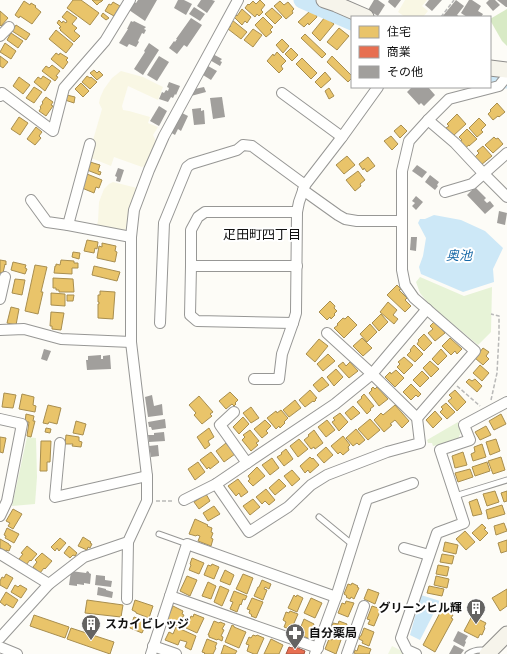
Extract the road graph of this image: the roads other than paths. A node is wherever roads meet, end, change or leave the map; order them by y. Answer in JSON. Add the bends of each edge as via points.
{"nodes":[{"id":1,"x":130,"y":0,"type":"edge"},
{"id":2,"x":238,"y":0,"type":"edge"},
{"id":3,"x":333,"y":1,"type":"edge"},
{"id":4,"x":364,"y":16,"type":"edge"},
{"id":5,"x":9,"y":27,"type":"dead end"},
{"id":6,"x":0,"y":36,"type":"edge"},
{"id":7,"x":491,"y":68,"type":"edge"},
{"id":8,"x":507,"y":70,"type":"edge"},
{"id":9,"x":507,"y":76,"type":"edge"},
{"id":10,"x":377,"y":88,"type":"edge"},
{"id":11,"x":282,"y":93,"type":"dead end"},
{"id":12,"x":0,"y":96,"type":"edge"},
{"id":13,"x":428,"y":120,"type":"junction"},
{"id":14,"x":342,"y":137,"type":"junction"},
{"id":15,"x":90,"y":144,"type":"dead end"},
{"id":16,"x":507,"y":153,"type":"edge"},
{"id":17,"x":484,"y":174,"type":"junction"},
{"id":18,"x":304,"y":187,"type":"junction"},
{"id":19,"x":445,"y":192,"type":"dead end"},
{"id":20,"x":507,"y":197,"type":"edge"},
{"id":21,"x":31,"y":200,"type":"dead end"},
{"id":22,"x":297,"y":212,"type":"junction"},
{"id":23,"x":402,"y":221,"type":"junction"},
{"id":24,"x":68,"y":225,"type":"junction"},
{"id":25,"x":130,"y":237,"type":"junction"},
{"id":26,"x":191,"y":266,"type":"junction"},
{"id":27,"x":297,"y":266,"type":"junction"},
{"id":28,"x":5,"y":277,"type":"dead end"},
{"id":29,"x":0,"y":299,"type":"edge"},
{"id":30,"x":427,"y":309,"type":"junction"},
{"id":31,"x":160,"y":323,"type":"dead end"},
{"id":32,"x":293,"y":323,"type":"junction"},
{"id":33,"x":0,"y":330,"type":"edge"},
{"id":34,"x":328,"y":333,"type":"dead end"},
{"id":35,"x":130,"y":342,"type":"junction"},
{"id":36,"x":372,"y":374,"type":"junction"},
{"id":37,"x":254,"y":379,"type":"dead end"},
{"id":38,"x":507,"y":402,"type":"edge"},
{"id":39,"x":234,"y":412,"type":"dead end"},
{"id":40,"x":417,"y":418,"type":"junction"},
{"id":41,"x":0,"y":419,"type":"edge"},
{"id":42,"x":60,"y":443,"type":"dead end"},
{"id":43,"x":248,"y":463,"type":"junction"},
{"id":44,"x":147,"y":476,"type":"junction"},
{"id":45,"x":507,"y":480,"type":"edge"},
{"id":46,"x":413,"y":483,"type":"dead end"},
{"id":47,"x":216,"y":484,"type":"junction"},
{"id":48,"x":456,"y":496,"type":"junction"},
{"id":49,"x":184,"y":500,"type":"road end"},
{"id":50,"x":0,"y":516,"type":"edge"},
{"id":51,"x":319,"y":516,"type":"dead end"},
{"id":52,"x":159,"y":534,"type":"dead end"},
{"id":53,"x":128,"y":542,"type":"junction"},
{"id":54,"x":187,"y":544,"type":"junction"},
{"id":55,"x":353,"y":545,"type":"junction"},
{"id":56,"x":404,"y":548,"type":"dead end"},
{"id":57,"x":0,"y":554,"type":"edge"},
{"id":58,"x":429,"y":555,"type":"junction"},
{"id":59,"x":49,"y":584,"type":"junction"},
{"id":60,"x":170,"y":596,"type":"junction"},
{"id":61,"x":336,"y":598,"type":"junction"},
{"id":62,"x":128,"y":599,"type":"dead end"},
{"id":63,"x":364,"y":606,"type":"dead end"},
{"id":64,"x":507,"y":634,"type":"edge"},
{"id":65,"x":0,"y":638,"type":"edge"},
{"id":66,"x":0,"y":647,"type":"edge"},
{"id":67,"x":152,"y":650,"type":"edge"},
{"id":68,"x":316,"y":651,"type":"edge"},
{"id":69,"x":488,"y":653,"type":"edge"},
{"id":70,"x":17,"y":654,"type":"edge"},
{"id":71,"x":176,"y":654,"type":"edge"},
{"id":72,"x":347,"y":654,"type":"edge"},
{"id":73,"x":416,"y":654,"type":"edge"},
{"id":74,"x":468,"y":654,"type":"edge"}],
"edges":[{"from":1,"to":12,"type":"street","via":[[105,41],[64,88],[53,131],[2,93]]},
{"from":2,"to":25,"type":"street","via":[[164,136],[134,210]]},
{"from":3,"to":4,"type":"street"},
{"from":5,"to":6,"type":"street"},
{"from":7,"to":8,"type":"street"},
{"from":9,"to":13,"type":"street","via":[[499,86],[450,99]]},
{"from":10,"to":14,"type":"street"},
{"from":11,"to":14,"type":"street"},
{"from":13,"to":17,"type":"street"},
{"from":13,"to":23,"type":"street","via":[[409,141],[402,171]]},
{"from":14,"to":18,"type":"street"},
{"from":15,"to":24,"type":"street"},
{"from":16,"to":17,"type":"street"},
{"from":17,"to":19,"type":"street","via":[[472,184]]},
{"from":17,"to":20,"type":"street"},
{"from":18,"to":22,"type":"street"},
{"from":18,"to":23,"type":"street","via":[[345,219]]},
{"from":18,"to":31,"type":"street","via":[[252,146],[243,146],[187,167],[164,224]]},
{"from":21,"to":24,"type":"street","via":[[47,222]]},
{"from":22,"to":26,"type":"street","via":[[205,212],[198,217],[191,230]]},
{"from":22,"to":27,"type":"street"},
{"from":23,"to":30,"type":"street","via":[[402,270],[405,285],[414,298]]},
{"from":24,"to":25,"type":"street"},
{"from":25,"to":35,"type":"street"},
{"from":26,"to":27,"type":"street"},
{"from":26,"to":32,"type":"street","via":[[190,315],[197,321]]},
{"from":27,"to":32,"type":"street","via":[[296,313]]},
{"from":28,"to":29,"type":"street"},
{"from":30,"to":36,"type":"street"},
{"from":30,"to":40,"type":"street","via":[[475,351]]},
{"from":32,"to":37,"type":"street","via":[[282,354],[279,379]]},
{"from":33,"to":35,"type":"street","via":[[24,329],[61,339]]},
{"from":34,"to":36,"type":"street"},
{"from":35,"to":44,"type":"street"},
{"from":36,"to":40,"type":"street"},
{"from":36,"to":43,"type":"street","via":[[335,404]]},
{"from":38,"to":48,"type":"street","via":[[464,426],[470,440],[440,450]]},
{"from":39,"to":43,"type":"street","via":[[220,425]]},
{"from":40,"to":47,"type":"street","via":[[420,443],[388,452],[328,475],[311,485],[288,507],[249,532]]},
{"from":41,"to":50,"type":"street","via":[[22,424],[7,501]]},
{"from":42,"to":44,"type":"street","via":[[55,497]]},
{"from":43,"to":47,"type":"street"},
{"from":44,"to":53,"type":"street","via":[[147,501]]},
{"from":45,"to":48,"type":"lane"},
{"from":46,"to":55,"type":"street","via":[[367,499]]},
{"from":47,"to":49,"type":"street"},
{"from":48,"to":58,"type":"street","via":[[464,523],[437,533]]},
{"from":51,"to":55,"type":"lane"},
{"from":52,"to":54,"type":"lane"},
{"from":53,"to":59,"type":"street","via":[[84,557]]},
{"from":53,"to":62,"type":"street"},
{"from":54,"to":60,"type":"street"},
{"from":54,"to":61,"type":"street"},
{"from":55,"to":61,"type":"street"},
{"from":56,"to":58,"type":"street"},
{"from":57,"to":59,"type":"street"},
{"from":58,"to":73,"type":"street","via":[[401,638],[407,650]]},
{"from":59,"to":65,"type":"street"},
{"from":60,"to":67,"type":"street"},
{"from":60,"to":68,"type":"street"},
{"from":61,"to":68,"type":"street"},
{"from":63,"to":72,"type":"street"},
{"from":64,"to":69,"type":"street"},
{"from":66,"to":70,"type":"street"},
{"from":67,"to":71,"type":"street"},
{"from":69,"to":74,"type":"lane","via":[[482,650]]}]}
